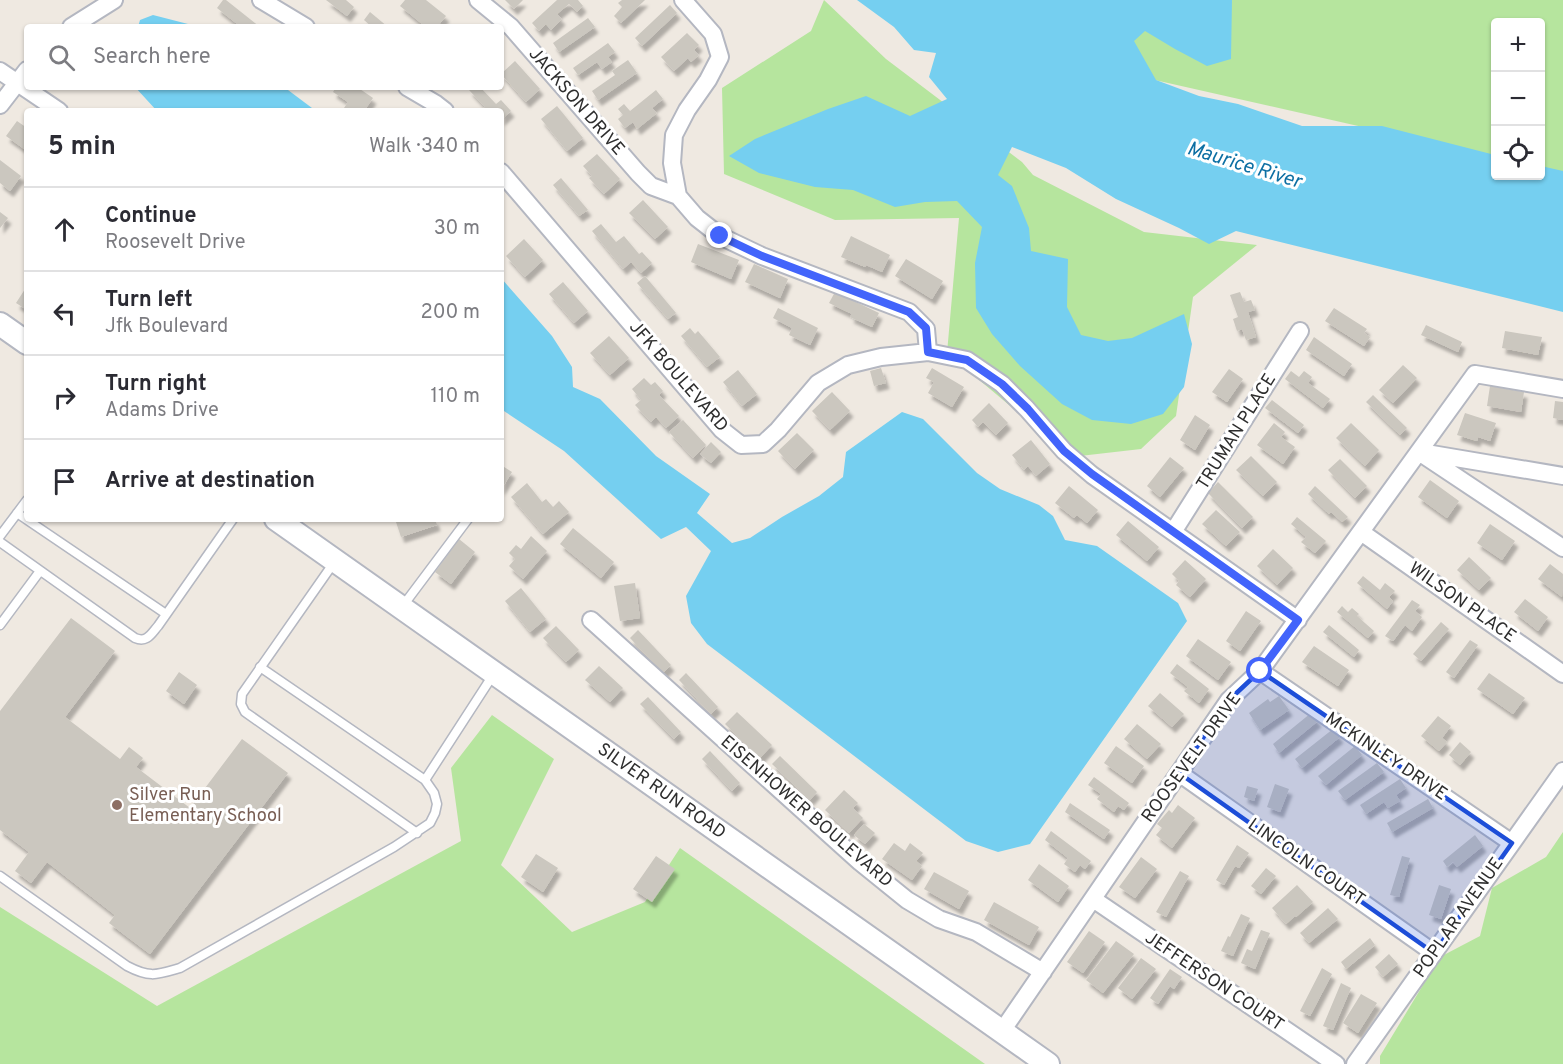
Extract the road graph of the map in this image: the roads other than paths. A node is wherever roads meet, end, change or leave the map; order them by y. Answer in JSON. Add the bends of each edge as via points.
{"nodes":[{"id":1,"x":114,"y":0,"type":"edge"},
{"id":2,"x":261,"y":0,"type":"edge"},
{"id":3,"x":478,"y":0,"type":"edge"},
{"id":4,"x":683,"y":0,"type":"edge"},
{"id":5,"x":76,"y":24,"type":"edge"},
{"id":6,"x":301,"y":24,"type":"edge"},
{"id":7,"x":0,"y":71,"type":"edge"},
{"id":8,"x":22,"y":76,"type":"edge"},
{"id":9,"x":37,"y":90,"type":"edge"},
{"id":10,"x":412,"y":90,"type":"edge"},
{"id":11,"x":0,"y":105,"type":"edge"},
{"id":12,"x":56,"y":108,"type":"edge"},
{"id":13,"x":440,"y":108,"type":"edge"},
{"id":14,"x":504,"y":176,"type":"edge"},
{"id":15,"x":678,"y":196,"type":"junction"},
{"id":16,"x":0,"y":324,"type":"edge"},
{"id":17,"x":1300,"y":331,"type":"dead end"},
{"id":18,"x":24,"y":341,"type":"edge"},
{"id":19,"x":928,"y":352,"type":"junction"},
{"id":20,"x":1563,"y":389,"type":"edge"},
{"id":21,"x":1419,"y":452,"type":"junction"},
{"id":22,"x":1563,"y":476,"type":"edge"},
{"id":23,"x":24,"y":504,"type":"edge"},
{"id":24,"x":18,"y":513,"type":"junction"},
{"id":25,"x":24,"y":517,"type":"edge"},
{"id":26,"x":31,"y":522,"type":"edge"},
{"id":27,"x":231,"y":522,"type":"edge"},
{"id":28,"x":280,"y":522,"type":"edge"},
{"id":29,"x":466,"y":522,"type":"edge"},
{"id":30,"x":1173,"y":532,"type":"junction"},
{"id":31,"x":1361,"y":532,"type":"junction"},
{"id":32,"x":0,"y":536,"type":"edge"},
{"id":33,"x":0,"y":542,"type":"edge"},
{"id":34,"x":1563,"y":548,"type":"edge"},
{"id":35,"x":335,"y":561,"type":"junction"},
{"id":36,"x":40,"y":571,"type":"junction"},
{"id":37,"x":402,"y":608,"type":"junction"},
{"id":38,"x":166,"y":614,"type":"junction"},
{"id":39,"x":591,"y":620,"type":"dead end"},
{"id":40,"x":1298,"y":620,"type":"junction"},
{"id":41,"x":0,"y":626,"type":"edge"},
{"id":42,"x":260,"y":667,"type":"junction"},
{"id":43,"x":1260,"y":671,"type":"junction"},
{"id":44,"x":494,"y":673,"type":"junction"},
{"id":45,"x":1563,"y":674,"type":"edge"},
{"id":46,"x":1563,"y":771,"type":"edge"},
{"id":47,"x":1179,"y":773,"type":"junction"},
{"id":48,"x":425,"y":780,"type":"junction"},
{"id":49,"x":417,"y":832,"type":"junction"},
{"id":50,"x":1512,"y":843,"type":"junction"},
{"id":51,"x":0,"y":876,"type":"edge"},
{"id":52,"x":1093,"y":899,"type":"junction"},
{"id":53,"x":1434,"y":953,"type":"junction"},
{"id":54,"x":1043,"y":972,"type":"junction"},
{"id":55,"x":1002,"y":1031,"type":"junction"},
{"id":56,"x":1048,"y":1064,"type":"edge"},
{"id":57,"x":1335,"y":1064,"type":"edge"},
{"id":58,"x":1355,"y":1064,"type":"edge"}],
"edges":[{"from":1,"to":5,"type":"street"},
{"from":2,"to":6,"type":"street"},
{"from":3,"to":15,"type":"street","name":"JACKSON DRIVE","via":[[511,27],[651,186]]},
{"from":4,"to":15,"type":"street","via":[[713,34],[720,57],[674,135],[672,163]]},
{"from":7,"to":8,"type":"street"},
{"from":8,"to":11,"type":"street"},
{"from":9,"to":12,"type":"street"},
{"from":10,"to":13,"type":"street"},
{"from":14,"to":19,"type":"street","name":"JFK BOULEVARD","via":[[722,430],[741,445],[763,444],[818,383],[848,365]]},
{"from":15,"to":19,"type":"street","via":[[720,236],[909,312],[926,328]]},
{"from":16,"to":18,"type":"main road"},
{"from":17,"to":30,"type":"street","name":"TRUMAN PLACE"},
{"from":19,"to":30,"type":"street","name":"JFK BOULEVARD","via":[[967,360],[1002,384],[1064,451]]},
{"from":20,"to":21,"type":"street","name":"ROOSEVELT DRIVE","via":[[1475,374]]},
{"from":21,"to":22,"type":"street"},
{"from":21,"to":31,"type":"street","name":"ROOSEVELT DRIVE"},
{"from":21,"to":34,"type":"street"},
{"from":23,"to":24,"type":"lane"},
{"from":24,"to":25,"type":"lane"},
{"from":24,"to":32,"type":"lane"},
{"from":26,"to":38,"type":"lane"},
{"from":27,"to":38,"type":"lane"},
{"from":28,"to":35,"type":"main road","name":"SILVER RUN ROAD"},
{"from":29,"to":37,"type":"lane"},
{"from":30,"to":40,"type":"street","name":"JFK BOULEVARD"},
{"from":31,"to":40,"type":"street","name":"ROOSEVELT DRIVE"},
{"from":31,"to":45,"type":"street","name":"WILSON PLACE"},
{"from":33,"to":36,"type":"lane"},
{"from":35,"to":37,"type":"main road","name":"SILVER RUN ROAD"},
{"from":35,"to":42,"type":"lane"},
{"from":36,"to":38,"type":"lane","via":[[135,638],[148,638]]},
{"from":36,"to":41,"type":"lane"},
{"from":37,"to":44,"type":"main road","name":"SILVER RUN ROAD"},
{"from":39,"to":54,"type":"street","name":"EISENHOWER BOULEVARD","via":[[907,900],[939,919],[976,932]]},
{"from":40,"to":43,"type":"street","name":"ROOSEVELT DRIVE"},
{"from":42,"to":48,"type":"lane"},
{"from":42,"to":49,"type":"lane","via":[[242,694],[245,712]]},
{"from":43,"to":47,"type":"street","name":"ROOSEVELT DRIVE","via":[[1229,700]]},
{"from":43,"to":50,"type":"street","name":"MCKINLEY DRIVE"},
{"from":44,"to":48,"type":"lane"},
{"from":44,"to":55,"type":"main road","name":"SILVER RUN ROAD"},
{"from":46,"to":50,"type":"street","name":"POPLAR AVENUE"},
{"from":47,"to":52,"type":"street","name":"ROOSEVELT DRIVE"},
{"from":47,"to":53,"type":"street","name":"LINCOLN COURT"},
{"from":48,"to":49,"type":"lane","via":[[437,804],[430,823]]},
{"from":49,"to":51,"type":"lane","via":[[180,968],[162,974],[149,975],[127,966]]},
{"from":50,"to":53,"type":"street","name":"POPLAR AVENUE"},
{"from":52,"to":54,"type":"street","name":"ROOSEVELT DRIVE"},
{"from":52,"to":57,"type":"street","name":"JEFFERSON COURT"},
{"from":53,"to":58,"type":"street","name":"POPLAR AVENUE"},
{"from":54,"to":55,"type":"street","name":"ROOSEVELT DRIVE"},
{"from":55,"to":56,"type":"main road","name":"SILVER RUN ROAD"}]}
